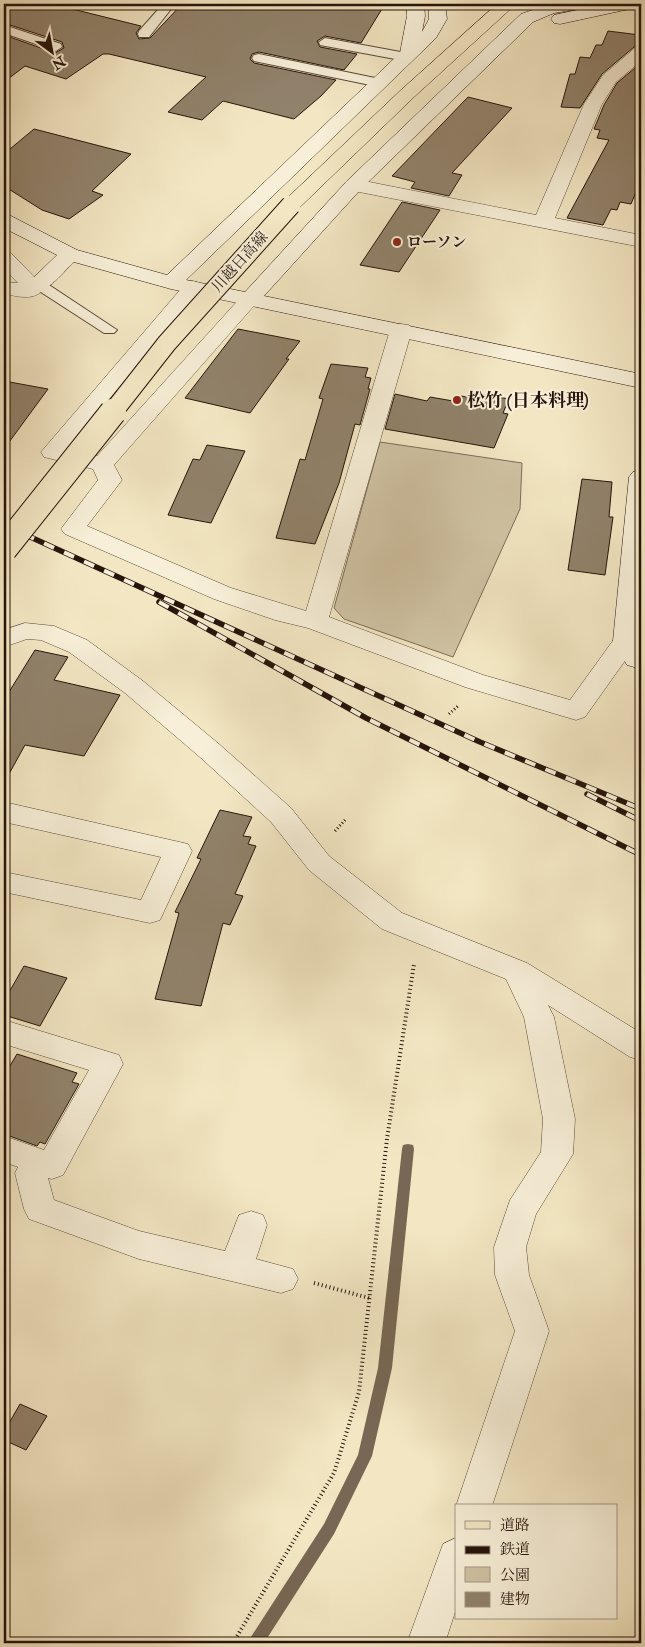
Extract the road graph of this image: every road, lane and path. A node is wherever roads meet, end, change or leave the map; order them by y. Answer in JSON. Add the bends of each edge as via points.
{"nodes":[{"id":1,"x":169,"y":4,"type":"edge"},
{"id":2,"x":415,"y":4,"type":"edge"},
{"id":3,"x":437,"y":4,"type":"edge"},
{"id":4,"x":507,"y":4,"type":"edge"},
{"id":5,"x":578,"y":4,"type":"edge"},
{"id":6,"x":628,"y":4,"type":"edge"},
{"id":7,"x":4,"y":29,"type":"edge"},
{"id":8,"x":144,"y":34,"type":"dead end"},
{"id":9,"x":325,"y":42,"type":"dead end"},
{"id":10,"x":56,"y":47,"type":"dead end"},
{"id":11,"x":641,"y":52,"type":"edge"},
{"id":12,"x":408,"y":55,"type":"junction"},
{"id":13,"x":259,"y":58,"type":"dead end"},
{"id":14,"x":380,"y":82,"type":"junction"},
{"id":15,"x":439,"y":101,"type":"junction"},
{"id":16,"x":354,"y":185,"type":"junction"},
{"id":17,"x":4,"y":220,"type":"edge"},
{"id":18,"x":543,"y":222,"type":"junction"},
{"id":19,"x":641,"y":241,"type":"edge"},
{"id":20,"x":70,"y":254,"type":"junction"},
{"id":21,"x":4,"y":257,"type":"edge"},
{"id":22,"x":171,"y":283,"type":"junction"},
{"id":23,"x":36,"y":286,"type":"junction"},
{"id":24,"x":4,"y":288,"type":"edge"},
{"id":25,"x":193,"y":288,"type":"junction"},
{"id":26,"x":250,"y":300,"type":"junction"},
{"id":27,"x":109,"y":330,"type":"dead end"},
{"id":28,"x":401,"y":330,"type":"junction"},
{"id":29,"x":641,"y":381,"type":"edge"},
{"id":30,"x":102,"y":464,"type":"junction"},
{"id":31,"x":641,"y":476,"type":"edge"},
{"id":32,"x":640,"y":505,"type":"edge"},
{"id":33,"x":4,"y":549,"type":"edge"},
{"id":34,"x":315,"y":621,"type":"junction"},
{"id":35,"x":4,"y":639,"type":"edge"},
{"id":36,"x":626,"y":641,"type":"junction"},
{"id":37,"x":641,"y":661,"type":"edge"},
{"id":38,"x":4,"y":812,"type":"edge"},
{"id":39,"x":345,"y":820,"type":"dead end"},
{"id":40,"x":327,"y":827,"type":"dead end"},
{"id":41,"x":332,"y":833,"type":"junction"},
{"id":42,"x":336,"y":839,"type":"dead end"},
{"id":43,"x":4,"y":882,"type":"edge"},
{"id":44,"x":419,"y":932,"type":"junction"},
{"id":45,"x":517,"y":971,"type":"junction"},
{"id":46,"x":4,"y":1032,"type":"edge"},
{"id":47,"x":641,"y":1048,"type":"edge"},
{"id":48,"x":4,"y":1149,"type":"edge"},
{"id":49,"x":37,"y":1161,"type":"junction"},
{"id":50,"x":251,"y":1225,"type":"dead end"},
{"id":51,"x":236,"y":1268,"type":"junction"},
{"id":52,"x":281,"y":1279,"type":"joint"},
{"id":53,"x":369,"y":1298,"type":"junction"},
{"id":54,"x":475,"y":1504,"type":"edge"},
{"id":55,"x":455,"y":1559,"type":"edge"},
{"id":56,"x":233,"y":1643,"type":"edge"},
{"id":57,"x":426,"y":1643,"type":"edge"}],
"edges":[{"from":1,"to":8,"type":"lane"},
{"from":2,"to":12,"type":"street","via":[[416,16]]},
{"from":3,"to":12,"type":"street","via":[[438,19],[430,34]]},
{"from":4,"to":33,"type":"main road","name":"川越日高線","bridge":true,"via":[[407,94],[292,205],[167,343]]},
{"from":5,"to":15,"type":"street","via":[[550,9],[527,18]]},
{"from":6,"to":15,"type":"street","via":[[542,26]]},
{"from":7,"to":10,"type":"lane"},
{"from":9,"to":12,"type":"lane"},
{"from":11,"to":18,"type":"street","via":[[609,79],[593,104]]},
{"from":12,"to":14,"type":"street"},
{"from":13,"to":14,"type":"lane"},
{"from":14,"to":22,"type":"street"},
{"from":15,"to":16,"type":"street"},
{"from":16,"to":18,"type":"street"},
{"from":16,"to":26,"type":"street"},
{"from":17,"to":20,"type":"street"},
{"from":18,"to":19,"type":"street"},
{"from":20,"to":22,"type":"street"},
{"from":20,"to":23,"type":"street"},
{"from":21,"to":23,"type":"street"},
{"from":22,"to":25,"type":"street"},
{"from":23,"to":24,"type":"street","via":[[31,292]]},
{"from":23,"to":27,"type":"lane"},
{"from":25,"to":26,"type":"street"},
{"from":25,"to":30,"type":"street","via":[[52,452]]},
{"from":26,"to":28,"type":"street"},
{"from":26,"to":30,"type":"street"},
{"from":28,"to":29,"type":"street"},
{"from":28,"to":34,"type":"street"},
{"from":30,"to":34,"type":"street","via":[[110,480],[73,529],[182,578],[286,615]]},
{"from":31,"to":32,"type":"street"},
{"from":32,"to":36,"type":"street"},
{"from":34,"to":36,"type":"street","via":[[474,681],[576,711]]},
{"from":35,"to":44,"type":"street","via":[[24,630],[45,632],[78,646],[134,687],[281,815],[319,863],[392,922]]},
{"from":36,"to":37,"type":"street","via":[[636,659]]},
{"from":38,"to":43,"type":"street","via":[[178,852],[150,912]]},
{"from":39,"to":41,"type":"path"},
{"from":40,"to":41,"type":"path"},
{"from":41,"to":42,"type":"path"},
{"from":44,"to":45,"type":"street"},
{"from":44,"to":53,"type":"path","via":[[387,1139]]},
{"from":45,"to":47,"type":"street"},
{"from":45,"to":54,"type":"street","via":[[539,1017],[559,1119],[557,1154],[521,1210],[510,1247],[512,1275],[532,1331]]},
{"from":46,"to":49,"type":"street","via":[[108,1064],[52,1166]]},
{"from":48,"to":49,"type":"street"},
{"from":49,"to":51,"type":"street","via":[[31,1173],[40,1209],[138,1245]]},
{"from":50,"to":51,"type":"street"},
{"from":51,"to":52,"type":"street"},
{"from":52,"to":53,"type":"path","via":[[283,1275]]},
{"from":53,"to":56,"type":"path","via":[[359,1392],[334,1473]]},
{"from":55,"to":57,"type":"street"}]}
